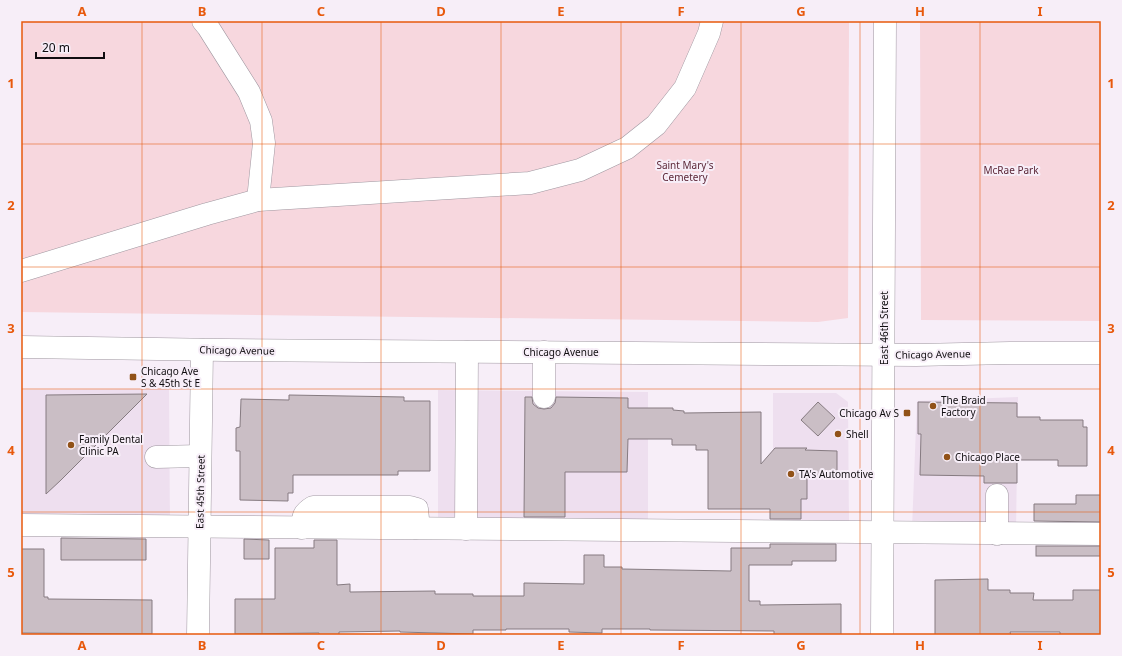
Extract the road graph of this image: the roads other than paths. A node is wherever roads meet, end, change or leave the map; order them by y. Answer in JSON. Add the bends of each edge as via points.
{"nodes":[{"id":1,"x":203,"y":21,"type":"edge"},
{"id":2,"x":712,"y":21,"type":"edge"},
{"id":3,"x":885,"y":21,"type":"edge"},
{"id":4,"x":258,"y":200,"type":"junction"},
{"id":5,"x":21,"y":271,"type":"edge"},
{"id":6,"x":21,"y":347,"type":"edge"},
{"id":7,"x":202,"y":350,"type":"junction"},
{"id":8,"x":467,"y":352,"type":"junction"},
{"id":9,"x":544,"y":352,"type":"junction"},
{"id":10,"x":1101,"y":353,"type":"edge"},
{"id":11,"x":884,"y":355,"type":"junction"},
{"id":12,"x":544,"y":397,"type":"dead end"},
{"id":13,"x":156,"y":456,"type":"dead end"},
{"id":14,"x":200,"y":456,"type":"junction"},
{"id":15,"x":997,"y":495,"type":"dead end"},
{"id":16,"x":21,"y":525,"type":"edge"},
{"id":17,"x":199,"y":527,"type":"junction"},
{"id":18,"x":466,"y":529,"type":"junction"},
{"id":19,"x":883,"y":532,"type":"junction"},
{"id":20,"x":997,"y":534,"type":"junction"},
{"id":21,"x":1101,"y":534,"type":"edge"},
{"id":22,"x":198,"y":635,"type":"edge"},
{"id":23,"x":882,"y":635,"type":"edge"}],
"edges":[{"from":1,"to":4,"type":"street","via":[[249,92],[261,120],[264,143]]},
{"from":2,"to":4,"type":"street","via":[[685,88],[656,125],[627,148],[580,170],[530,183]]},
{"from":3,"to":11,"type":"street","name":"East 46th Street"},
{"from":4,"to":5,"type":"street"},
{"from":6,"to":7,"type":"street","name":"Chicago Avenue"},
{"from":7,"to":8,"type":"street","name":"Chicago Avenue"},
{"from":7,"to":14,"type":"street","name":"East 45th Street"},
{"from":8,"to":9,"type":"street","name":"Chicago Avenue"},
{"from":8,"to":18,"type":"street"},
{"from":9,"to":11,"type":"street","name":"Chicago Avenue"},
{"from":9,"to":12,"type":"street"},
{"from":10,"to":11,"type":"street","name":"Chicago Avenue"},
{"from":11,"to":19,"type":"street","name":"East 46th Street"},
{"from":13,"to":14,"type":"street"},
{"from":14,"to":17,"type":"street","name":"East 45th Street"},
{"from":15,"to":20,"type":"street"},
{"from":16,"to":17,"type":"street"},
{"from":17,"to":18,"type":"street"},
{"from":17,"to":22,"type":"street","name":"East 45th Street"},
{"from":18,"to":19,"type":"street"},
{"from":19,"to":20,"type":"street"},
{"from":19,"to":23,"type":"street","name":"East 46th Street"},
{"from":20,"to":21,"type":"street"}]}
